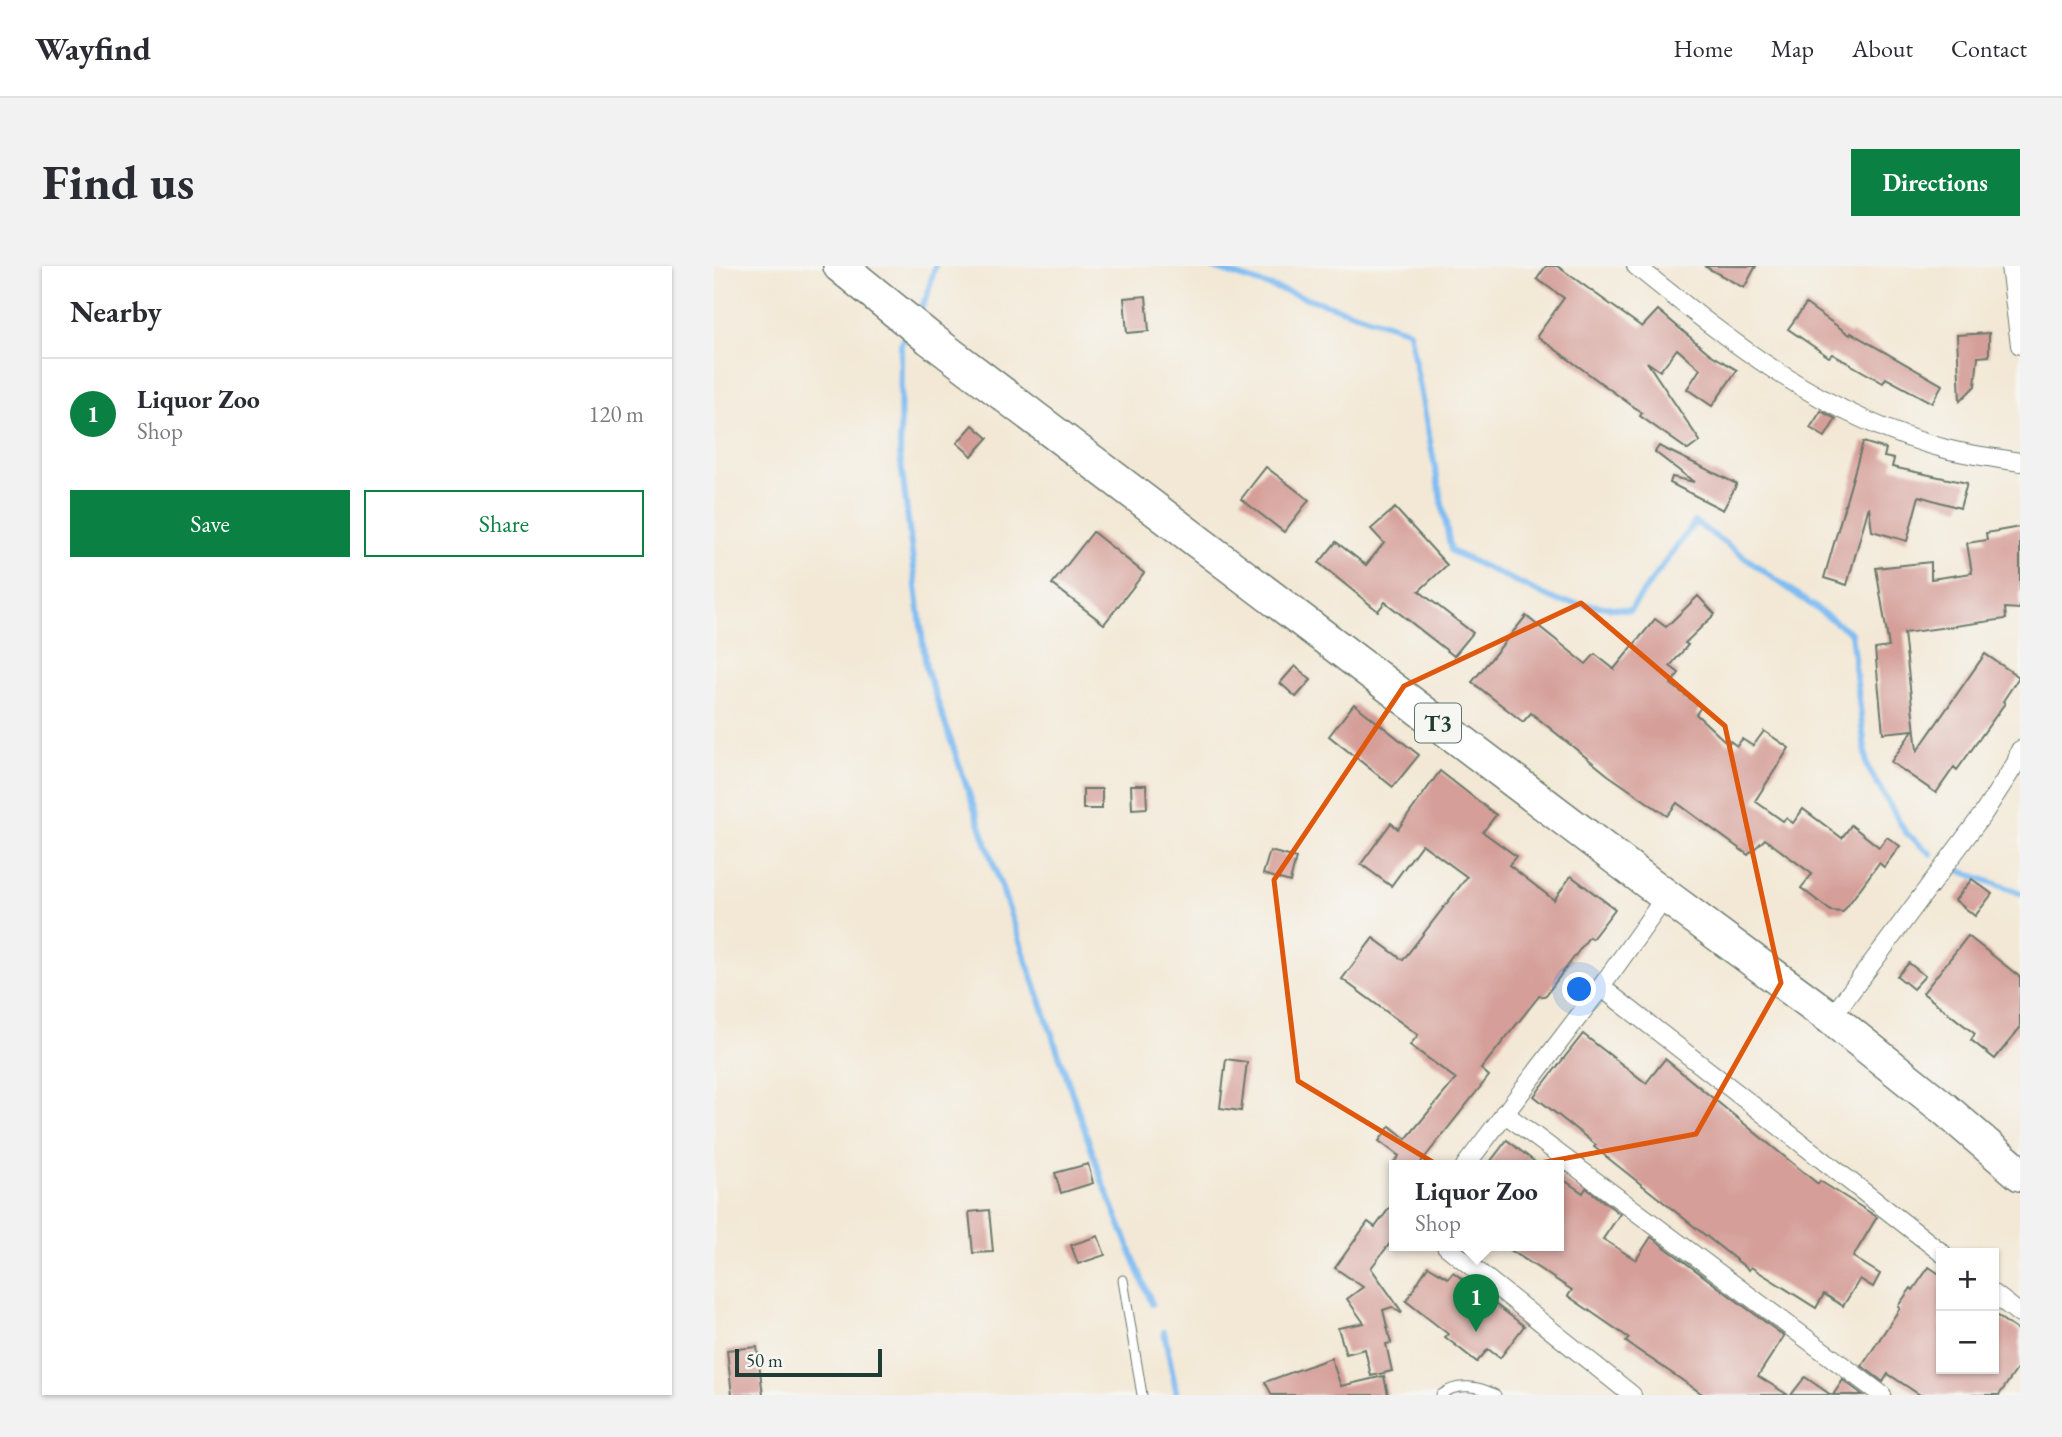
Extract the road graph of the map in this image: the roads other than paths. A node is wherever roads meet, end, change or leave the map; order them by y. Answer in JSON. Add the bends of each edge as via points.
{"nodes":[{"id":1,"x":840,"y":266,"type":"edge"},
{"id":2,"x":1636,"y":266,"type":"edge"},
{"id":3,"x":2010,"y":266,"type":"edge"},
{"id":4,"x":2020,"y":345,"type":"edge"},
{"id":5,"x":2020,"y":462,"type":"edge"},
{"id":6,"x":2020,"y":750,"type":"edge"},
{"id":7,"x":1666,"y":896,"type":"junction"},
{"id":8,"x":1601,"y":987,"type":"junction"},
{"id":9,"x":1831,"y":1018,"type":"junction"},
{"id":10,"x":1946,"y":1110,"type":"junction"},
{"id":11,"x":1504,"y":1112,"type":"junction"},
{"id":12,"x":2020,"y":1152,"type":"edge"},
{"id":13,"x":1469,"y":1160,"type":"edge"},
{"id":14,"x":2020,"y":1174,"type":"edge"},
{"id":15,"x":1936,"y":1248,"type":"edge"},
{"id":16,"x":1452,"y":1251,"type":"edge"},
{"id":17,"x":1123,"y":1280,"type":"dead end"},
{"id":18,"x":1999,"y":1298,"type":"edge"},
{"id":19,"x":2020,"y":1314,"type":"edge"},
{"id":20,"x":1142,"y":1395,"type":"edge"},
{"id":21,"x":1441,"y":1395,"type":"edge"},
{"id":22,"x":1496,"y":1395,"type":"edge"},
{"id":23,"x":1632,"y":1395,"type":"edge"},
{"id":24,"x":1882,"y":1395,"type":"edge"}],
"edges":[{"from":1,"to":7,"type":"highway","number":"T3"},
{"from":2,"to":5,"type":"street","via":[[1732,343],[1803,389],[1874,424],[1934,444]]},
{"from":3,"to":4,"type":"street"},
{"from":6,"to":9,"type":"street","via":[[1983,814]]},
{"from":7,"to":8,"type":"street"},
{"from":7,"to":9,"type":"highway","number":"T3"},
{"from":8,"to":11,"type":"street"},
{"from":8,"to":15,"type":"street"},
{"from":9,"to":10,"type":"highway","number":"T3"},
{"from":10,"to":12,"type":"highway","number":"T3"},
{"from":10,"to":14,"type":"highway","number":"T3"},
{"from":11,"to":13,"type":"street"},
{"from":11,"to":24,"type":"street"},
{"from":16,"to":23,"type":"street"},
{"from":17,"to":20,"type":"lane"},
{"from":18,"to":19,"type":"street"},
{"from":21,"to":22,"type":"lane","via":[[1462,1386]]}]}
